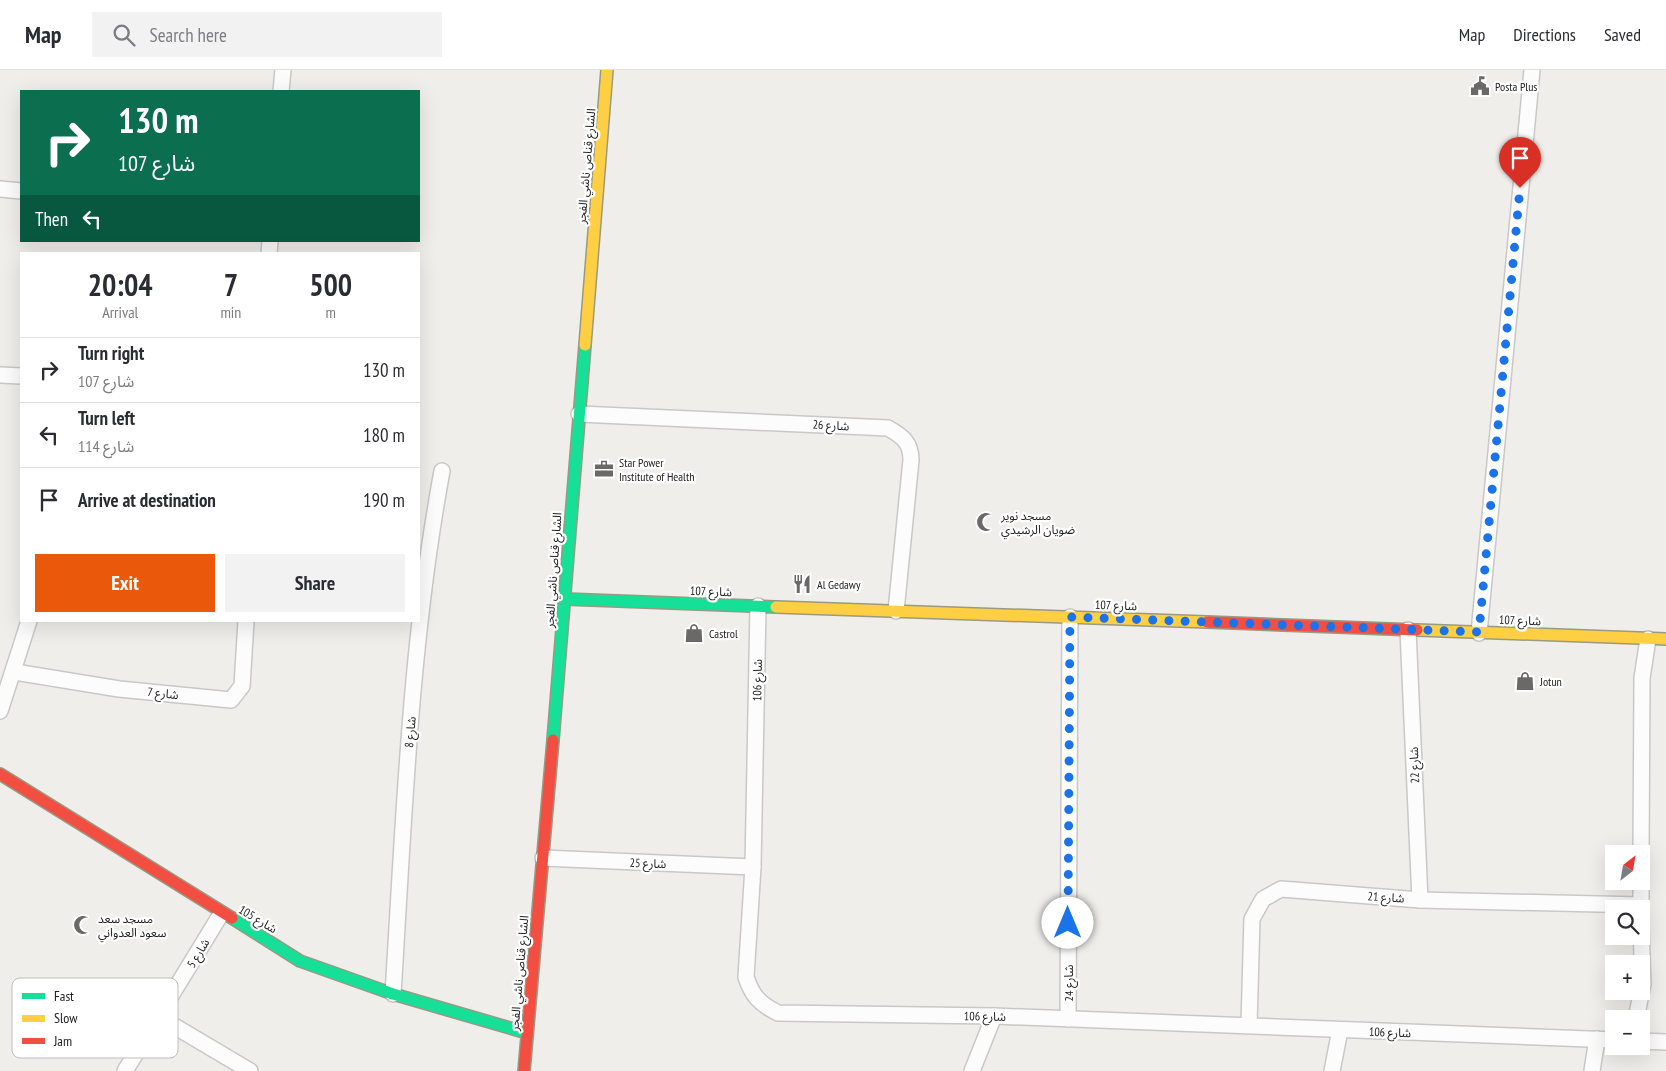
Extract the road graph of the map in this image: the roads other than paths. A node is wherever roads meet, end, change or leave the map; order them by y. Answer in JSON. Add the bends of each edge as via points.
{"nodes":[{"id":1,"x":283,"y":70,"type":"edge"},
{"id":2,"x":607,"y":70,"type":"edge"},
{"id":3,"x":1532,"y":70,"type":"edge"},
{"id":4,"x":282,"y":90,"type":"edge"},
{"id":5,"x":0,"y":189,"type":"edge"},
{"id":6,"x":20,"y":191,"type":"edge"},
{"id":7,"x":0,"y":375,"type":"edge"},
{"id":8,"x":20,"y":376,"type":"edge"},
{"id":9,"x":579,"y":414,"type":"junction"},
{"id":10,"x":442,"y":471,"type":"dead end"},
{"id":11,"x":564,"y":599,"type":"junction"},
{"id":12,"x":758,"y":606,"type":"junction"},
{"id":13,"x":896,"y":611,"type":"junction"},
{"id":14,"x":1070,"y":617,"type":"junction"},
{"id":15,"x":29,"y":622,"type":"edge"},
{"id":16,"x":246,"y":622,"type":"edge"},
{"id":17,"x":1408,"y":630,"type":"junction"},
{"id":18,"x":1479,"y":632,"type":"junction"},
{"id":19,"x":1648,"y":639,"type":"junction"},
{"id":20,"x":1666,"y":639,"type":"edge"},
{"id":21,"x":14,"y":672,"type":"junction"},
{"id":22,"x":0,"y":710,"type":"edge"},
{"id":23,"x":0,"y":774,"type":"edge"},
{"id":24,"x":1641,"y":845,"type":"edge"},
{"id":25,"x":543,"y":858,"type":"junction"},
{"id":26,"x":754,"y":868,"type":"junction"},
{"id":27,"x":1420,"y":900,"type":"junction"},
{"id":28,"x":1605,"y":906,"type":"edge"},
{"id":29,"x":222,"y":914,"type":"junction"},
{"id":30,"x":1642,"y":945,"type":"edge"},
{"id":31,"x":178,"y":985,"type":"edge"},
{"id":32,"x":392,"y":994,"type":"junction"},
{"id":33,"x":1638,"y":1010,"type":"edge"},
{"id":34,"x":994,"y":1016,"type":"junction"},
{"id":35,"x":1068,"y":1018,"type":"junction"},
{"id":36,"x":1249,"y":1026,"type":"junction"},
{"id":37,"x":178,"y":1029,"type":"edge"},
{"id":38,"x":1340,"y":1030,"type":"junction"},
{"id":39,"x":527,"y":1033,"type":"junction"},
{"id":40,"x":1597,"y":1039,"type":"junction"},
{"id":41,"x":1605,"y":1039,"type":"edge"},
{"id":42,"x":1650,"y":1041,"type":"edge"},
{"id":43,"x":1666,"y":1042,"type":"edge"},
{"id":44,"x":133,"y":1058,"type":"edge"},
{"id":45,"x":125,"y":1071,"type":"edge"},
{"id":46,"x":250,"y":1071,"type":"edge"},
{"id":47,"x":524,"y":1071,"type":"edge"},
{"id":48,"x":972,"y":1071,"type":"edge"},
{"id":49,"x":1332,"y":1071,"type":"edge"},
{"id":50,"x":1592,"y":1071,"type":"edge"}],
"edges":[{"from":1,"to":4,"type":"street"},
{"from":2,"to":9,"type":"street","name":"الشارع قناص ناشي الفجر"},
{"from":3,"to":18,"type":"street"},
{"from":5,"to":6,"type":"street"},
{"from":7,"to":8,"type":"street"},
{"from":9,"to":11,"type":"street","name":"الشارع قناص ناشي الفجر"},
{"from":9,"to":13,"type":"street","name":"شارع 26","via":[[888,428],[902,436],[911,448],[911,460]]},
{"from":10,"to":32,"type":"street","name":"شارع 8","via":[[427,551],[416,663]]},
{"from":11,"to":12,"type":"street","name":"شارع 107"},
{"from":11,"to":25,"type":"street","name":"الشارع قناص ناشي الفجر"},
{"from":12,"to":13,"type":"street","name":"شارع 107"},
{"from":12,"to":26,"type":"street","name":"شارع 106"},
{"from":13,"to":14,"type":"street","name":"شارع 107"},
{"from":14,"to":17,"type":"street","name":"شارع 107"},
{"from":14,"to":35,"type":"street","name":"شارع 24"},
{"from":15,"to":21,"type":"street"},
{"from":16,"to":21,"type":"street","name":"شارع 7","via":[[242,686],[231,700],[119,689]]},
{"from":17,"to":18,"type":"street","name":"شارع 107"},
{"from":17,"to":27,"type":"street","name":"شارع 22"},
{"from":18,"to":19,"type":"street","name":"شارع 107"},
{"from":19,"to":20,"type":"street","name":"شارع 107"},
{"from":19,"to":24,"type":"street","via":[[1642,678]]},
{"from":21,"to":22,"type":"street"},
{"from":23,"to":29,"type":"street","name":"شارع 105"},
{"from":25,"to":26,"type":"street","name":"شارع 25"},
{"from":25,"to":39,"type":"street","name":"الشارع قناص ناشي الفجر"},
{"from":26,"to":34,"type":"street","name":"شارع 106","via":[[746,977],[751,992],[762,1005],[778,1013]]},
{"from":27,"to":28,"type":"street","name":"شارع 21"},
{"from":27,"to":36,"type":"street","name":"شارع 21","via":[[1281,890],[1263,899],[1252,919]]},
{"from":29,"to":31,"type":"street","name":"شارع 5"},
{"from":29,"to":32,"type":"street","name":"شارع 105","via":[[300,960]]},
{"from":30,"to":33,"type":"street","via":[[1643,984]]},
{"from":32,"to":39,"type":"street","name":"شارع 105"},
{"from":34,"to":35,"type":"street","name":"شارع 106"},
{"from":34,"to":48,"type":"street"},
{"from":35,"to":36,"type":"street","name":"شارع 106"},
{"from":36,"to":38,"type":"street","name":"شارع 106"},
{"from":37,"to":46,"type":"street"},
{"from":38,"to":40,"type":"street","name":"شارع 106"},
{"from":38,"to":49,"type":"street"},
{"from":39,"to":47,"type":"street","name":"الشارع قناص ناشي الفجر"},
{"from":40,"to":41,"type":"street","name":"شارع 106"},
{"from":40,"to":50,"type":"street"},
{"from":42,"to":43,"type":"street"},
{"from":44,"to":45,"type":"street","name":"شارع 5"}]}
